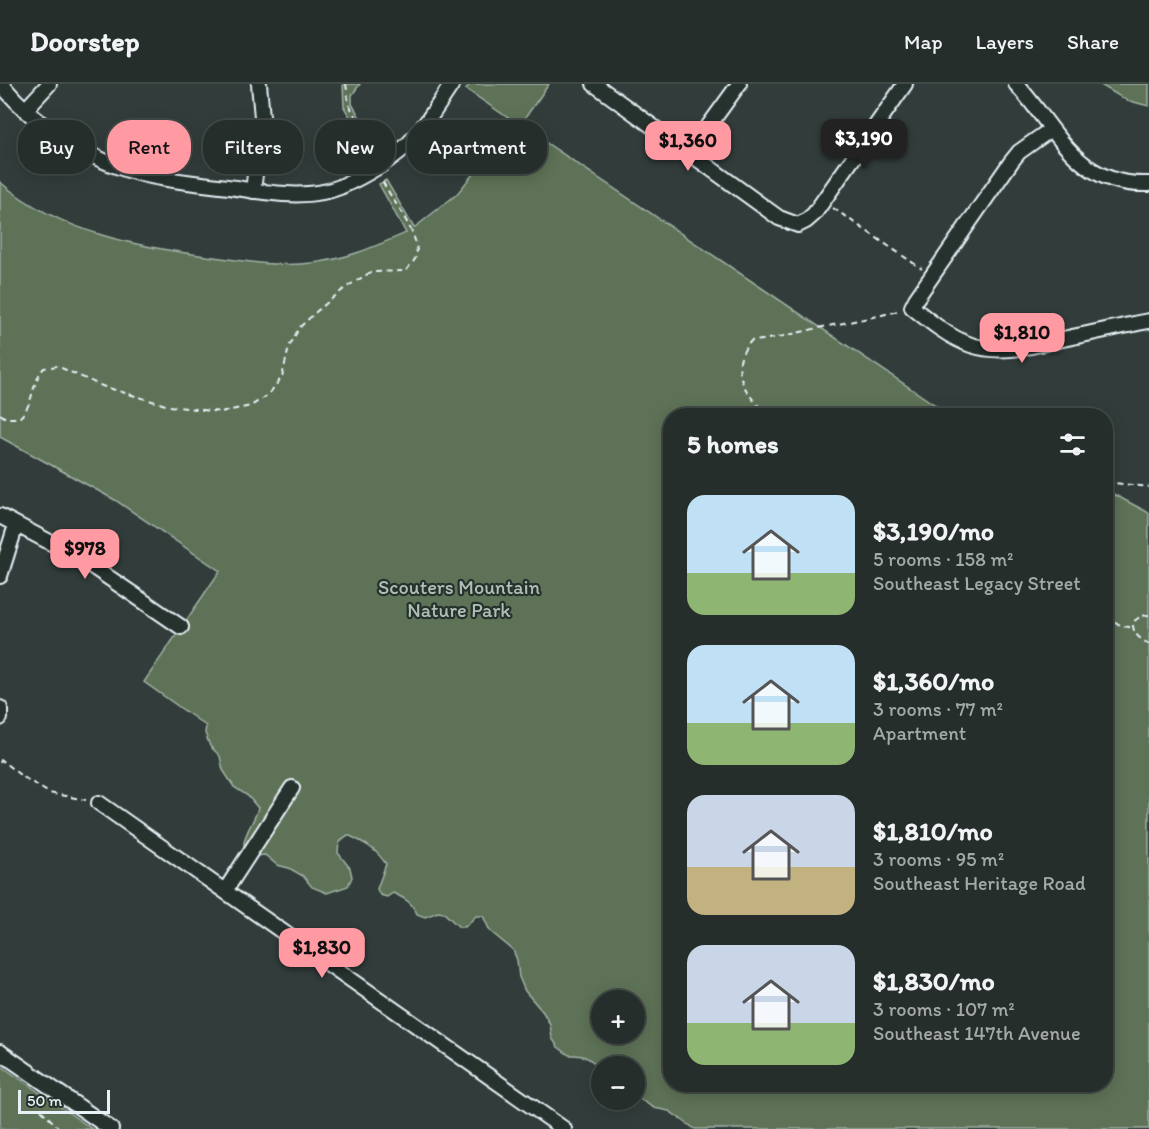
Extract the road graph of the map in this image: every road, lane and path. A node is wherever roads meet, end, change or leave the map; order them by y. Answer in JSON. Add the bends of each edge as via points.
{"nodes":[{"id":1,"x":1,"y":84,"type":"edge"},
{"id":2,"x":49,"y":84,"type":"edge"},
{"id":3,"x":259,"y":84,"type":"edge"},
{"id":4,"x":346,"y":84,"type":"edge"},
{"id":5,"x":452,"y":84,"type":"edge"},
{"id":6,"x":594,"y":84,"type":"edge"},
{"id":7,"x":739,"y":84,"type":"edge"},
{"id":8,"x":905,"y":84,"type":"edge"},
{"id":9,"x":1016,"y":84,"type":"edge"},
{"id":10,"x":26,"y":109,"type":"junction"},
{"id":11,"x":358,"y":120,"type":"edge"},
{"id":12,"x":1050,"y":130,"type":"junction"},
{"id":13,"x":689,"y":153,"type":"junction"},
{"id":14,"x":395,"y":154,"type":"edge"},
{"id":15,"x":363,"y":174,"type":"edge"},
{"id":16,"x":383,"y":182,"type":"dead end"},
{"id":17,"x":1149,"y":184,"type":"edge"},
{"id":18,"x":253,"y":191,"type":"junction"},
{"id":19,"x":823,"y":201,"type":"junction"},
{"id":20,"x":932,"y":275,"type":"junction"},
{"id":21,"x":912,"y":308,"type":"junction"},
{"id":22,"x":1149,"y":321,"type":"edge"},
{"id":23,"x":760,"y":408,"type":"edge"},
{"id":24,"x":0,"y":414,"type":"edge"},
{"id":25,"x":1113,"y":483,"type":"edge"},
{"id":26,"x":1149,"y":487,"type":"edge"},
{"id":27,"x":0,"y":516,"type":"edge"},
{"id":28,"x":16,"y":525,"type":"junction"},
{"id":29,"x":0,"y":576,"type":"edge"},
{"id":30,"x":1149,"y":615,"type":"edge"},
{"id":31,"x":1113,"y":620,"type":"edge"},
{"id":32,"x":181,"y":627,"type":"dead end"},
{"id":33,"x":1133,"y":628,"type":"junction"},
{"id":34,"x":1149,"y":644,"type":"edge"},
{"id":35,"x":0,"y":708,"type":"edge"},
{"id":36,"x":0,"y":718,"type":"edge"},
{"id":37,"x":0,"y":763,"type":"edge"},
{"id":38,"x":292,"y":788,"type":"dead end"},
{"id":39,"x":99,"y":802,"type":"joint"},
{"id":40,"x":225,"y":891,"type":"junction"},
{"id":41,"x":0,"y":1052,"type":"edge"},
{"id":42,"x":41,"y":1110,"type":"dead end"},
{"id":43,"x":60,"y":1129,"type":"edge"},
{"id":44,"x":111,"y":1129,"type":"edge"},
{"id":45,"x":564,"y":1129,"type":"edge"}],
"edges":[{"from":1,"to":10,"type":"street"},
{"from":2,"to":10,"type":"street"},
{"from":3,"to":18,"type":"street","via":[[262,117]]},
{"from":4,"to":11,"type":"path","via":[[349,105]]},
{"from":5,"to":14,"type":"street","via":[[428,120]]},
{"from":6,"to":13,"type":"street"},
{"from":7,"to":13,"type":"street"},
{"from":8,"to":19,"type":"street"},
{"from":9,"to":12,"type":"street"},
{"from":10,"to":18,"type":"street","via":[[66,141],[110,164],[146,176]]},
{"from":12,"to":17,"type":"street","via":[[1069,152],[1094,170],[1123,182]]},
{"from":12,"to":20,"type":"street","via":[[1019,152]]},
{"from":13,"to":19,"type":"street","via":[[779,218],[798,225],[807,221]]},
{"from":15,"to":18,"type":"street","via":[[339,187],[313,193]]},
{"from":16,"to":24,"type":"path","via":[[411,231],[417,246],[416,258],[405,271],[371,272],[317,311],[299,328],[289,347],[282,377],[269,394],[251,406],[221,412],[169,406],[102,386],[57,366],[44,368],[37,376],[27,411],[19,418]]},
{"from":19,"to":20,"type":"path"},
{"from":20,"to":21,"type":"street"},
{"from":21,"to":22,"type":"street","via":[[960,340],[994,350],[1017,349]]},
{"from":21,"to":23,"type":"path","via":[[785,338],[751,341],[742,351],[738,369],[745,388]]},
{"from":25,"to":26,"type":"path"},
{"from":27,"to":28,"type":"street"},
{"from":28,"to":29,"type":"street"},
{"from":28,"to":32,"type":"street","via":[[80,558]]},
{"from":30,"to":33,"type":"path","via":[[1133,622]]},
{"from":31,"to":33,"type":"path"},
{"from":33,"to":34,"type":"path"},
{"from":35,"to":36,"type":"street"},
{"from":37,"to":39,"type":"path","via":[[1,760],[49,794]]},
{"from":38,"to":40,"type":"street"},
{"from":39,"to":40,"type":"street"},
{"from":40,"to":45,"type":"street"},
{"from":41,"to":44,"type":"street"},
{"from":42,"to":43,"type":"path"}]}
